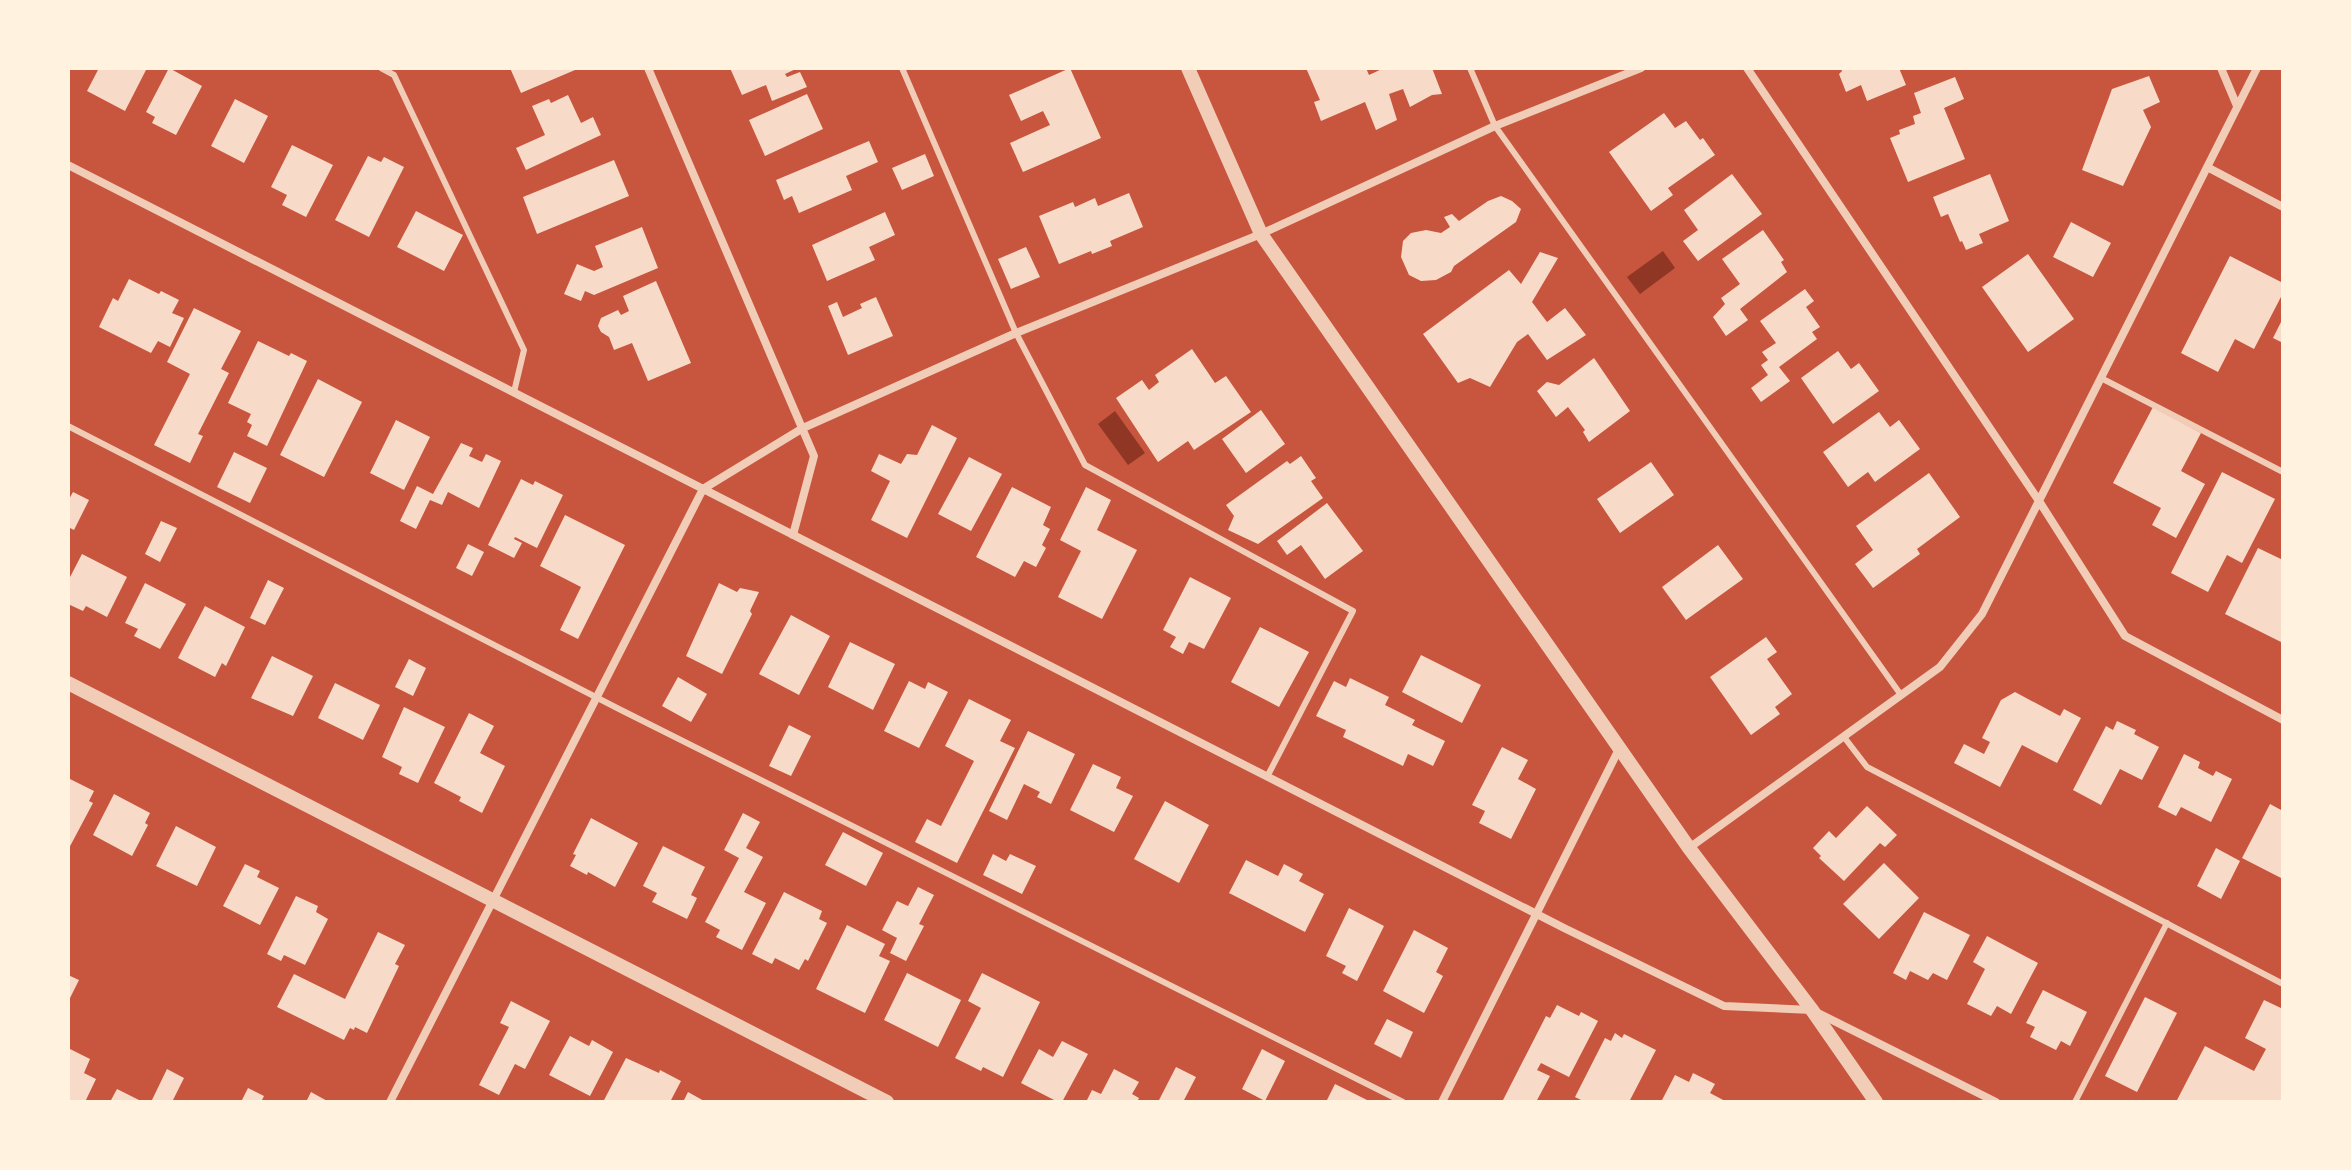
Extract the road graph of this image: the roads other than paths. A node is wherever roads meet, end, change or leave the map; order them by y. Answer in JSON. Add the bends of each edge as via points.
{"nodes":[{"id":1,"x":381,"y":68,"type":"edge"},
{"id":2,"x":648,"y":68,"type":"edge"},
{"id":3,"x":902,"y":68,"type":"edge"},
{"id":4,"x":1188,"y":68,"type":"edge"},
{"id":5,"x":1470,"y":68,"type":"edge"},
{"id":6,"x":1641,"y":68,"type":"edge"},
{"id":7,"x":1747,"y":68,"type":"edge"},
{"id":8,"x":2221,"y":68,"type":"edge"},
{"id":9,"x":2257,"y":68,"type":"edge"},
{"id":10,"x":2237,"y":106,"type":"junction"},
{"id":11,"x":1495,"y":126,"type":"junction"},
{"id":12,"x":68,"y":165,"type":"edge"},
{"id":13,"x":2207,"y":167,"type":"junction"},
{"id":14,"x":2283,"y":207,"type":"edge"},
{"id":15,"x":1261,"y":234,"type":"junction"},
{"id":16,"x":1016,"y":333,"type":"junction"},
{"id":17,"x":2101,"y":378,"type":"junction"},
{"id":18,"x":514,"y":392,"type":"junction"},
{"id":19,"x":68,"y":426,"type":"edge"},
{"id":20,"x":803,"y":428,"type":"junction"},
{"id":21,"x":2283,"y":472,"type":"edge"},
{"id":22,"x":703,"y":489,"type":"junction"},
{"id":23,"x":2039,"y":501,"type":"junction"},
{"id":24,"x":793,"y":535,"type":"junction"},
{"id":25,"x":68,"y":683,"type":"edge"},
{"id":26,"x":1901,"y":695,"type":"junction"},
{"id":27,"x":595,"y":697,"type":"junction"},
{"id":28,"x":2283,"y":720,"type":"edge"},
{"id":29,"x":1844,"y":737,"type":"junction"},
{"id":30,"x":1620,"y":747,"type":"junction"},
{"id":31,"x":1267,"y":777,"type":"junction"},
{"id":32,"x":1689,"y":848,"type":"junction"},
{"id":33,"x":492,"y":900,"type":"junction"},
{"id":34,"x":1537,"y":915,"type":"junction"},
{"id":35,"x":2167,"y":923,"type":"junction"},
{"id":36,"x":2283,"y":984,"type":"edge"},
{"id":37,"x":1812,"y":1010,"type":"junction"},
{"id":38,"x":390,"y":1102,"type":"edge"},
{"id":39,"x":887,"y":1102,"type":"edge"},
{"id":40,"x":1403,"y":1102,"type":"edge"},
{"id":41,"x":1442,"y":1102,"type":"edge"},
{"id":42,"x":1876,"y":1102,"type":"edge"},
{"id":43,"x":1996,"y":1102,"type":"edge"},
{"id":44,"x":2075,"y":1102,"type":"edge"}],
"edges":[{"from":1,"to":18,"type":"lane","via":[[394,75],[524,350]]},
{"from":2,"to":20,"type":"street"},
{"from":3,"to":16,"type":"lane"},
{"from":4,"to":15,"type":"street"},
{"from":5,"to":11,"type":"lane"},
{"from":6,"to":11,"type":"street"},
{"from":7,"to":23,"type":"street"},
{"from":8,"to":10,"type":"street"},
{"from":9,"to":10,"type":"street"},
{"from":10,"to":13,"type":"street"},
{"from":11,"to":15,"type":"street"},
{"from":11,"to":26,"type":"lane"},
{"from":12,"to":18,"type":"street"},
{"from":13,"to":14,"type":"street"},
{"from":13,"to":17,"type":"street"},
{"from":15,"to":16,"type":"street"},
{"from":15,"to":30,"type":"street"},
{"from":16,"to":20,"type":"street"},
{"from":16,"to":31,"type":"lane","via":[[1085,465],[1353,611]]},
{"from":17,"to":21,"type":"lane"},
{"from":17,"to":23,"type":"street"},
{"from":18,"to":22,"type":"street"},
{"from":19,"to":27,"type":"lane"},
{"from":20,"to":22,"type":"street"},
{"from":20,"to":24,"type":"street","via":[[814,456]]},
{"from":22,"to":24,"type":"street"},
{"from":22,"to":27,"type":"street"},
{"from":23,"to":26,"type":"street","via":[[1982,614],[1940,667]]},
{"from":23,"to":28,"type":"street","via":[[2125,636]]},
{"from":24,"to":31,"type":"street"},
{"from":25,"to":33,"type":"street"},
{"from":26,"to":29,"type":"street"},
{"from":27,"to":33,"type":"street"},
{"from":27,"to":40,"type":"lane"},
{"from":29,"to":32,"type":"street"},
{"from":29,"to":35,"type":"lane","via":[[1867,767]]},
{"from":30,"to":32,"type":"street"},
{"from":30,"to":34,"type":"street"},
{"from":31,"to":34,"type":"street"},
{"from":32,"to":37,"type":"street"},
{"from":33,"to":38,"type":"street"},
{"from":33,"to":39,"type":"street"},
{"from":34,"to":37,"type":"street","via":[[1724,1006]]},
{"from":34,"to":41,"type":"street"},
{"from":35,"to":36,"type":"lane"},
{"from":35,"to":44,"type":"lane"},
{"from":37,"to":42,"type":"street"},
{"from":37,"to":43,"type":"street"}]}
